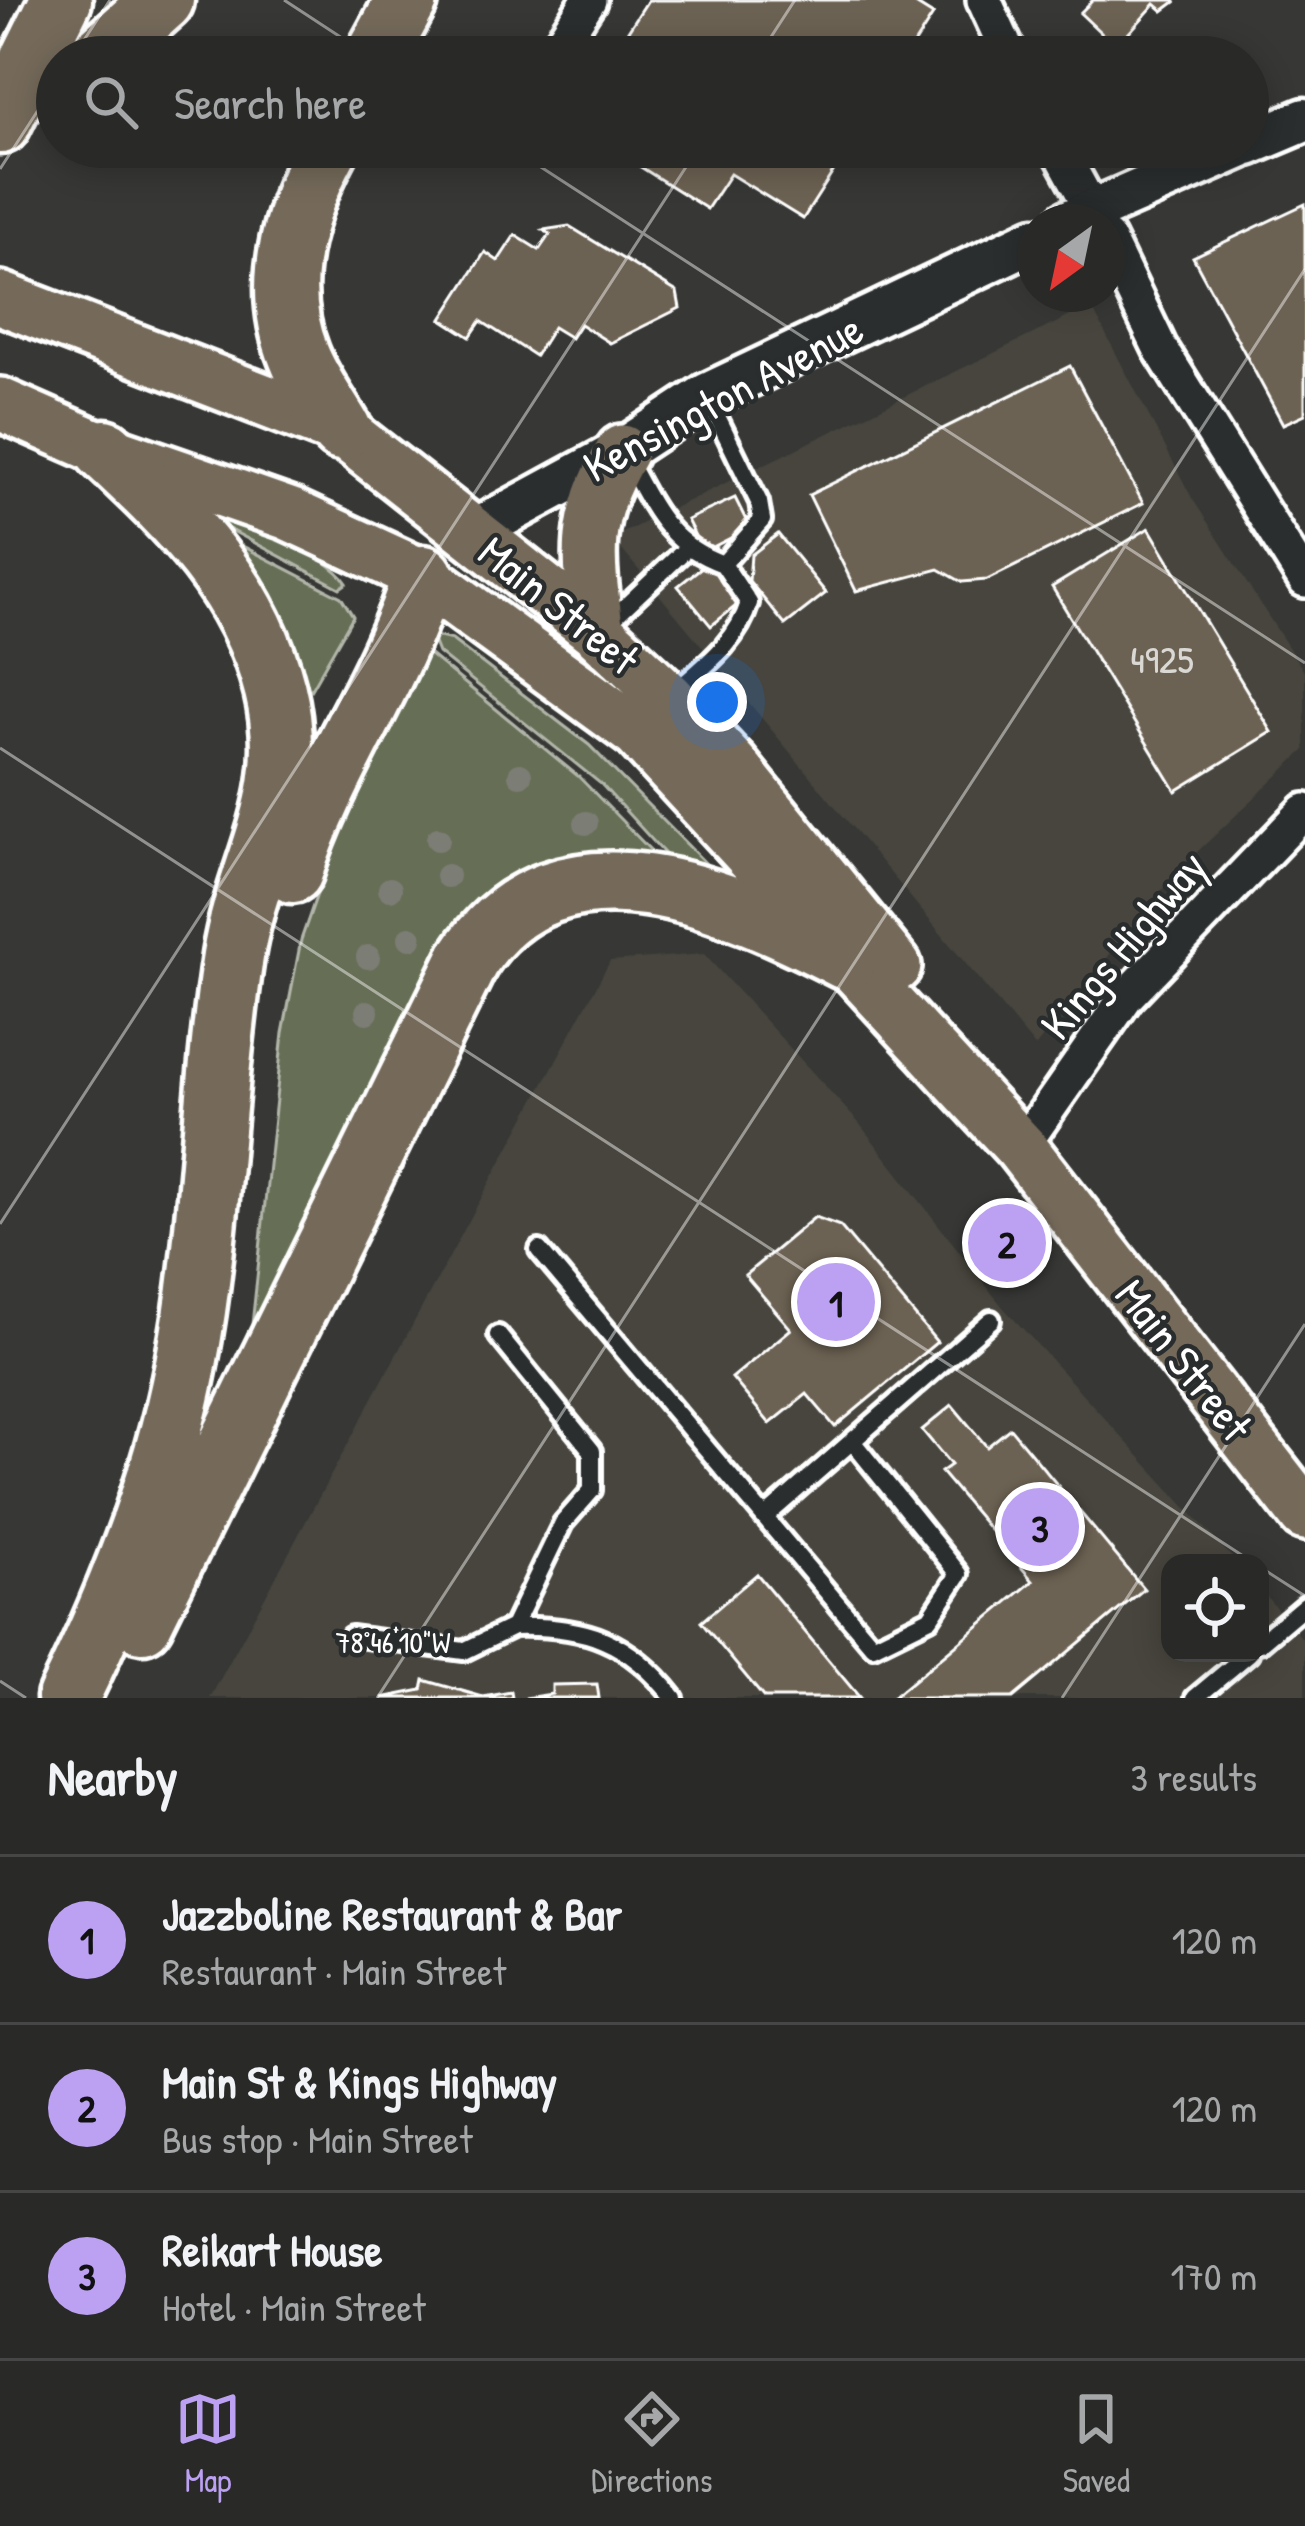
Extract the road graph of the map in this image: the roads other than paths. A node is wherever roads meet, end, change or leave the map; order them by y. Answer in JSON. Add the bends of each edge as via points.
{"nodes":[{"id":1,"x":61,"y":0,"type":"edge"},
{"id":2,"x":163,"y":0,"type":"edge"},
{"id":3,"x":406,"y":0,"type":"edge"},
{"id":4,"x":589,"y":0,"type":"edge"},
{"id":5,"x":984,"y":0,"type":"edge"},
{"id":6,"x":43,"y":36,"type":"edge"},
{"id":7,"x":123,"y":36,"type":"edge"},
{"id":8,"x":387,"y":36,"type":"edge"},
{"id":9,"x":566,"y":36,"type":"edge"},
{"id":10,"x":1000,"y":36,"type":"edge"},
{"id":11,"x":36,"y":50,"type":"edge"},
{"id":12,"x":1305,"y":120,"type":"edge"},
{"id":13,"x":0,"y":122,"type":"edge"},
{"id":14,"x":36,"y":126,"type":"edge"},
{"id":15,"x":1269,"y":135,"type":"edge"},
{"id":16,"x":319,"y":168,"type":"edge"},
{"id":17,"x":1067,"y":168,"type":"edge"},
{"id":18,"x":1199,"y":168,"type":"edge"},
{"id":19,"x":0,"y":171,"type":"edge"},
{"id":20,"x":1084,"y":204,"type":"edge"},
{"id":21,"x":1125,"y":206,"type":"edge"},
{"id":22,"x":1017,"y":247,"type":"edge"},
{"id":23,"x":1125,"y":284,"type":"edge"},
{"id":24,"x":13,"y":303,"type":"edge"},
{"id":25,"x":707,"y":395,"type":"junction"},
{"id":26,"x":0,"y":404,"type":"edge"},
{"id":27,"x":341,"y":430,"type":"junction"},
{"id":28,"x":104,"y":450,"type":"junction"},
{"id":29,"x":622,"y":451,"type":"junction"},
{"id":30,"x":169,"y":472,"type":"junction"},
{"id":31,"x":471,"y":533,"type":"junction"},
{"id":32,"x":686,"y":549,"type":"junction"},
{"id":33,"x":723,"y":564,"type":"junction"},
{"id":34,"x":423,"y":576,"type":"junction"},
{"id":35,"x":1305,"y":580,"type":"edge"},
{"id":36,"x":598,"y":632,"type":"junction"},
{"id":37,"x":669,"y":698,"type":"junction"},
{"id":38,"x":281,"y":801,"type":"junction"},
{"id":39,"x":1305,"y":811,"type":"edge"},
{"id":40,"x":846,"y":959,"type":"junction"},
{"id":41,"x":1021,"y":1148,"type":"junction"},
{"id":42,"x":539,"y":1250,"type":"dead end"},
{"id":43,"x":991,"y":1321,"type":"dead end"},
{"id":44,"x":498,"y":1335,"type":"dead end"},
{"id":45,"x":852,"y":1441,"type":"junction"},
{"id":46,"x":1305,"y":1514,"type":"edge"},
{"id":47,"x":765,"y":1517,"type":"junction"},
{"id":48,"x":1305,"y":1605,"type":"edge"},
{"id":49,"x":148,"y":1610,"type":"junction"},
{"id":50,"x":513,"y":1627,"type":"junction"},
{"id":51,"x":1269,"y":1635,"type":"edge"},
{"id":52,"x":351,"y":1636,"type":"dead end"},
{"id":53,"x":1238,"y":1662,"type":"edge"},
{"id":54,"x":68,"y":1698,"type":"edge"},
{"id":55,"x":104,"y":1698,"type":"edge"},
{"id":56,"x":674,"y":1698,"type":"edge"},
{"id":57,"x":1196,"y":1698,"type":"edge"}],
"edges":[{"from":1,"to":6,"type":"highway"},
{"from":2,"to":7,"type":"highway"},
{"from":3,"to":8,"type":"highway"},
{"from":4,"to":9,"type":"street"},
{"from":5,"to":10,"type":"street"},
{"from":11,"to":13,"type":"highway"},
{"from":12,"to":15,"type":"street"},
{"from":14,"to":19,"type":"highway"},
{"from":16,"to":27,"type":"highway","via":[[289,239],[286,290],[298,354]]},
{"from":17,"to":20,"type":"street"},
{"from":18,"to":21,"type":"street"},
{"from":22,"to":25,"type":"street","name":"Kensington Avenue"},
{"from":23,"to":35,"type":"street"},
{"from":24,"to":27,"type":"main road","name":"Main Street"},
{"from":25,"to":29,"type":"street","name":"Kensington Avenue"},
{"from":25,"to":33,"type":"lane","via":[[762,520]]},
{"from":26,"to":28,"type":"main road","name":"Main Street"},
{"from":27,"to":31,"type":"main road","name":"Main Street"},
{"from":28,"to":30,"type":"main road","name":"Main Street"},
{"from":28,"to":38,"type":"highway","via":[[231,580],[277,697]]},
{"from":29,"to":31,"type":"street","name":"Kensington Avenue"},
{"from":29,"to":32,"type":"lane"},
{"from":29,"to":36,"type":"main road","via":[[596,497],[590,529]]},
{"from":30,"to":31,"type":"main road","via":[[314,500],[438,541]]},
{"from":30,"to":34,"type":"main road","name":"Main Street","via":[[289,514]]},
{"from":31,"to":34,"type":"main road","name":"Kensington Avenue"},
{"from":31,"to":36,"type":"main road","name":"Main Street"},
{"from":32,"to":33,"type":"lane"},
{"from":32,"to":36,"type":"lane"},
{"from":33,"to":37,"type":"lane","via":[[749,603],[745,617]]},
{"from":34,"to":37,"type":"main road","via":[[461,578],[616,682]]},
{"from":34,"to":38,"type":"highway","via":[[379,617]]},
{"from":34,"to":40,"type":"main road","name":"Main Street","via":[[638,733]]},
{"from":34,"to":49,"type":"highway","via":[[405,634],[299,850],[260,974],[228,1324],[197,1460]]},
{"from":36,"to":37,"type":"main road","name":"Main Street"},
{"from":37,"to":41,"type":"main road","name":"Main Street","via":[[954,1031]]},
{"from":38,"to":54,"type":"highway","via":[[234,949],[186,1366],[131,1556]]},
{"from":39,"to":41,"type":"street","name":"Kings Highway","via":[[1126,997]]},
{"from":40,"to":41,"type":"main road","name":"Main Street"},
{"from":40,"to":49,"type":"highway","via":[[733,907],[616,880],[573,886],[501,922],[468,960]]},
{"from":41,"to":46,"type":"main road","name":"Main Street"},
{"from":42,"to":47,"type":"lane"},
{"from":43,"to":45,"type":"lane"},
{"from":44,"to":50,"type":"lane","via":[[592,1451],[592,1490],[563,1523]]},
{"from":45,"to":47,"type":"lane"},
{"from":45,"to":47,"type":"lane","via":[[958,1574],[930,1618],[873,1646]]},
{"from":48,"to":51,"type":"lane"},
{"from":49,"to":55,"type":"highway"},
{"from":50,"to":52,"type":"lane","via":[[464,1651]]},
{"from":50,"to":56,"type":"lane","via":[[567,1625],[645,1660]]},
{"from":53,"to":57,"type":"lane"}]}
